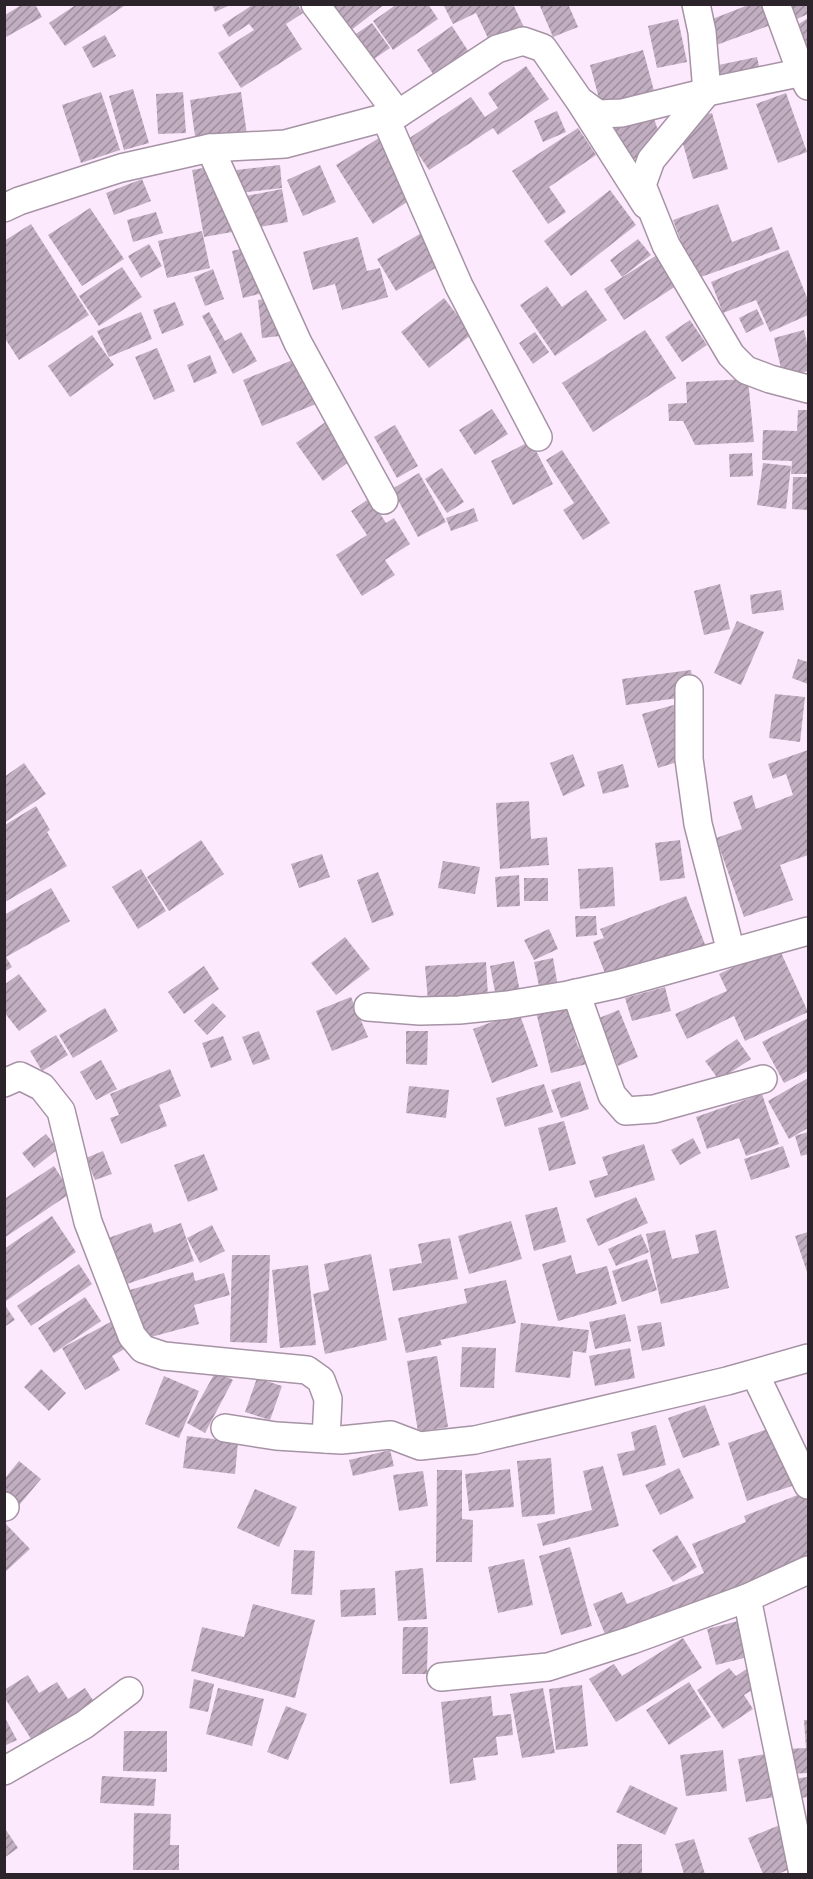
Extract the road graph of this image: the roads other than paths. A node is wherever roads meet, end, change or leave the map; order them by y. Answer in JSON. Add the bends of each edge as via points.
{"nodes":[{"id":1,"x":315,"y":4,"type":"edge"},
{"id":2,"x":696,"y":4,"type":"edge"},
{"id":3,"x":776,"y":4,"type":"edge"},
{"id":4,"x":806,"y":76,"type":"edge"},
{"id":5,"x":707,"y":92,"type":"junction"},
{"id":6,"x":579,"y":100,"type":"junction"},
{"id":7,"x":392,"y":115,"type":"junction"},
{"id":8,"x":210,"y":148,"type":"junction"},
{"id":9,"x":4,"y":208,"type":"edge"},
{"id":10,"x":653,"y":216,"type":"junction"},
{"id":11,"x":808,"y":389,"type":"edge"},
{"id":12,"x":538,"y":437,"type":"dead end"},
{"id":13,"x":384,"y":500,"type":"dead end"},
{"id":14,"x":689,"y":689,"type":"dead end"},
{"id":15,"x":808,"y":931,"type":"edge"},
{"id":16,"x":731,"y":952,"type":"junction"},
{"id":17,"x":576,"y":993,"type":"junction"},
{"id":18,"x":368,"y":1007,"type":"dead end"},
{"id":19,"x":763,"y":1079,"type":"dead end"},
{"id":20,"x":4,"y":1083,"type":"edge"},
{"id":21,"x":808,"y":1358,"type":"edge"},
{"id":22,"x":755,"y":1374,"type":"junction"},
{"id":23,"x":225,"y":1428,"type":"dead end"},
{"id":24,"x":326,"y":1439,"type":"junction"},
{"id":25,"x":808,"y":1485,"type":"edge"},
{"id":26,"x":808,"y":1570,"type":"edge"},
{"id":27,"x":747,"y":1598,"type":"junction"},
{"id":28,"x":441,"y":1677,"type":"dead end"},
{"id":29,"x":129,"y":1691,"type":"dead end"},
{"id":30,"x":4,"y":1771,"type":"edge"},
{"id":31,"x":803,"y":1875,"type":"edge"}],
"edges":[{"from":1,"to":7,"type":"street"},
{"from":2,"to":5,"type":"street"},
{"from":3,"to":4,"type":"street"},
{"from":4,"to":5,"type":"street"},
{"from":5,"to":6,"type":"street","via":[[622,113],[598,114]]},
{"from":5,"to":10,"type":"street","via":[[651,160],[642,185]]},
{"from":6,"to":7,"type":"street","via":[[543,48],[523,41],[497,49]]},
{"from":6,"to":10,"type":"street"},
{"from":7,"to":8,"type":"street","via":[[285,144]]},
{"from":7,"to":12,"type":"street","via":[[459,286]]},
{"from":8,"to":9,"type":"street","via":[[121,168]]},
{"from":8,"to":13,"type":"street","via":[[297,343]]},
{"from":10,"to":11,"type":"street","via":[[731,355],[746,370]]},
{"from":14,"to":16,"type":"street","via":[[689,759],[698,824]]},
{"from":15,"to":16,"type":"street"},
{"from":16,"to":17,"type":"street"},
{"from":17,"to":18,"type":"street","via":[[459,1010]]},
{"from":17,"to":19,"type":"street","via":[[612,1095],[626,1111],[654,1109]]},
{"from":20,"to":24,"type":"street","via":[[20,1076],[42,1087],[61,1111],[88,1222],[132,1336],[143,1349],[164,1356],[307,1370],[321,1380],[328,1399]]},
{"from":21,"to":22,"type":"street"},
{"from":22,"to":24,"type":"street","via":[[475,1440],[420,1446],[391,1435]]},
{"from":22,"to":25,"type":"street"},
{"from":23,"to":24,"type":"street"},
{"from":26,"to":27,"type":"street"},
{"from":27,"to":28,"type":"street","via":[[548,1667]]},
{"from":27,"to":31,"type":"street"},
{"from":29,"to":30,"type":"street","via":[[84,1725]]}]}
